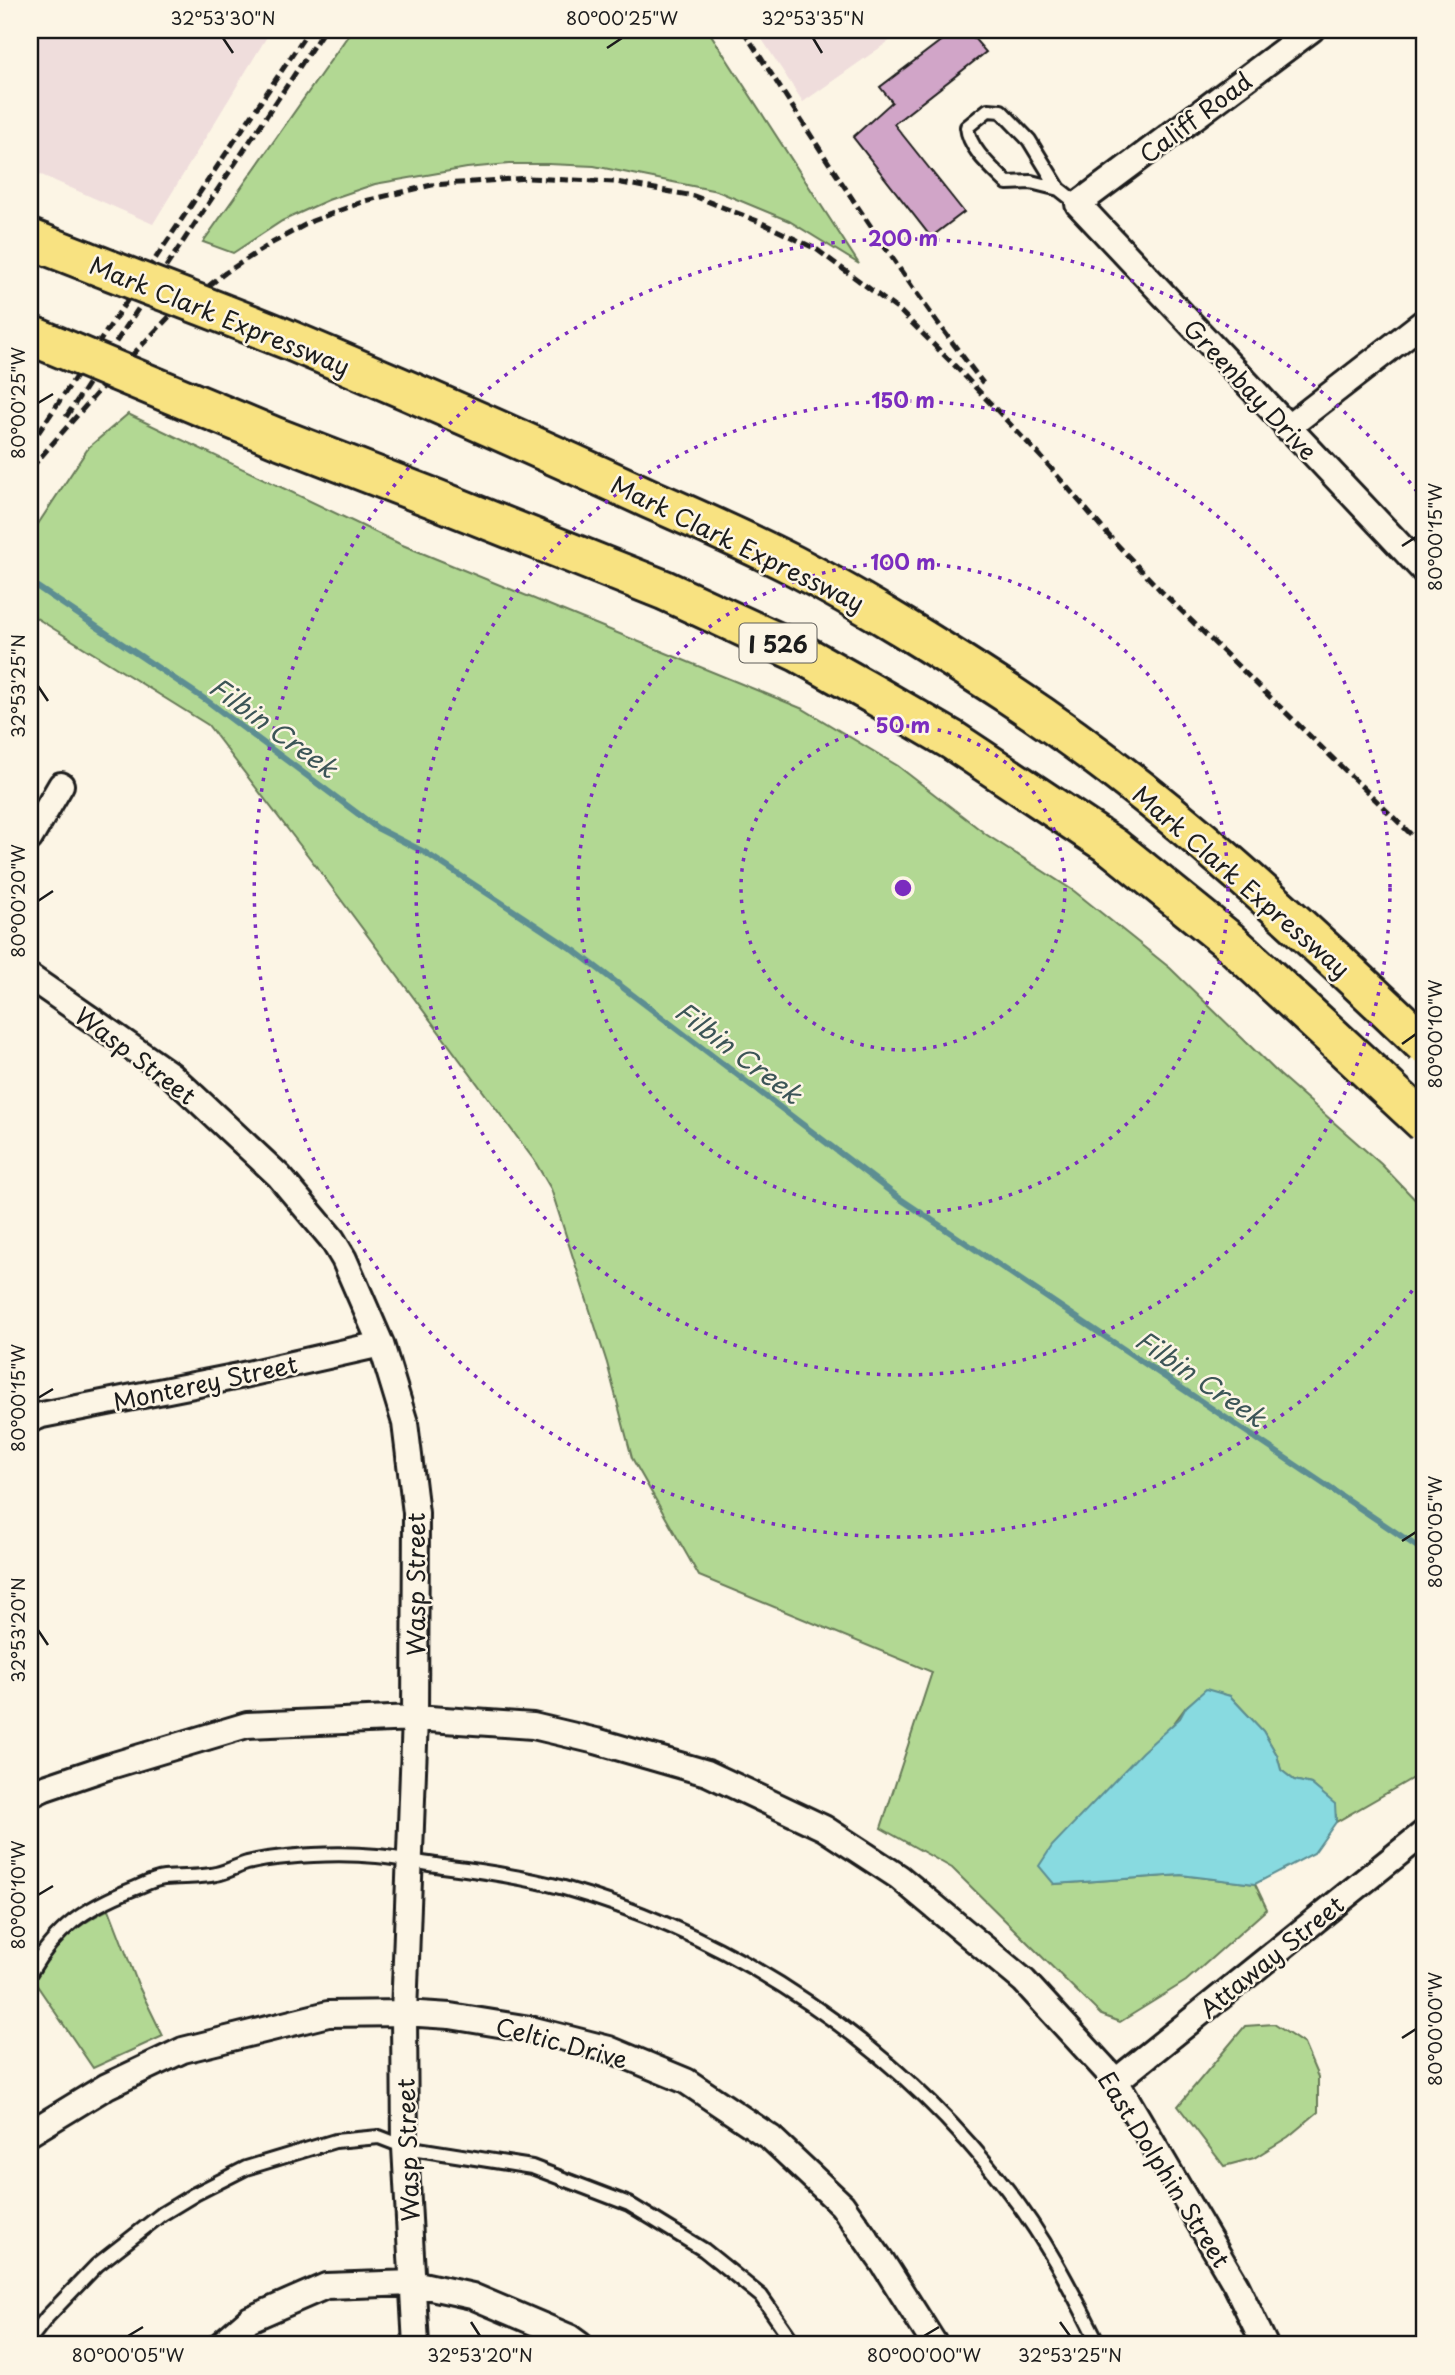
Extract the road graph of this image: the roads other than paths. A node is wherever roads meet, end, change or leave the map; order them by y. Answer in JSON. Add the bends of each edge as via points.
{"nodes":[{"id":1,"x":1311,"y":30,"type":"edge"},
{"id":2,"x":1059,"y":189,"type":"junction"},
{"id":3,"x":1078,"y":204,"type":"junction"},
{"id":4,"x":30,"y":239,"type":"edge"},
{"id":5,"x":1425,"y":321,"type":"edge"},
{"id":6,"x":36,"y":338,"type":"edge"},
{"id":7,"x":1287,"y":428,"type":"junction"},
{"id":8,"x":1425,"y":572,"type":"edge"},
{"id":9,"x":61,"y":785,"type":"dead end"},
{"id":10,"x":30,"y":838,"type":"edge"},
{"id":11,"x":30,"y":977,"type":"edge"},
{"id":12,"x":1425,"y":1045,"type":"edge"},
{"id":13,"x":1425,"y":1123,"type":"edge"},
{"id":14,"x":381,"y":1344,"type":"junction"},
{"id":15,"x":30,"y":1420,"type":"edge"},
{"id":16,"x":415,"y":1718,"type":"junction"},
{"id":17,"x":30,"y":1795,"type":"edge"},
{"id":18,"x":1425,"y":1832,"type":"edge"},
{"id":19,"x":409,"y":1861,"type":"junction"},
{"id":20,"x":30,"y":1973,"type":"edge"},
{"id":21,"x":404,"y":2013,"type":"junction"},
{"id":22,"x":1116,"y":2081,"type":"junction"},
{"id":23,"x":30,"y":2133,"type":"edge"},
{"id":24,"x":405,"y":2147,"type":"junction"},
{"id":25,"x":413,"y":2283,"type":"junction"},
{"id":26,"x":30,"y":2339,"type":"edge"},
{"id":27,"x":220,"y":2345,"type":"edge"},
{"id":28,"x":416,"y":2345,"type":"edge"},
{"id":29,"x":580,"y":2345,"type":"edge"},
{"id":30,"x":795,"y":2345,"type":"edge"},
{"id":31,"x":935,"y":2345,"type":"edge"},
{"id":32,"x":1099,"y":2345,"type":"edge"},
{"id":33,"x":1265,"y":2345,"type":"edge"}],
"edges":[{"from":1,"to":3,"type":"street","name":"Califf Road"},
{"from":2,"to":2,"type":"lane","via":[[1031,182],[1007,183],[983,159],[967,127],[988,110],[1001,111],[1029,140]]},
{"from":2,"to":3,"type":"lane"},
{"from":3,"to":7,"type":"street","name":"Greenbay Drive"},
{"from":4,"to":12,"type":"highway","name":"Mark Clark Expressway","bridge":true,"via":[[287,339],[550,452],[724,531],[885,617],[1011,696],[1205,841]]},
{"from":5,"to":7,"type":"street"},
{"from":6,"to":13,"type":"highway","number":"I 526","bridge":true,"via":[[675,595],[798,652],[871,693],[952,740],[1113,847],[1228,940]]},
{"from":7,"to":8,"type":"street","name":"Greenbay Drive"},
{"from":9,"to":10,"type":"street"},
{"from":11,"to":14,"type":"street","name":"Wasp Street","via":[[170,1074],[279,1176],[332,1239]]},
{"from":14,"to":15,"type":"street","name":"Monterey Street"},
{"from":14,"to":16,"type":"street","name":"Wasp Street","via":[[405,1423],[416,1513]]},
{"from":16,"to":17,"type":"street","name":"East Dolphin Street","via":[[247,1725]]},
{"from":16,"to":19,"type":"street","name":"Wasp Street"},
{"from":16,"to":22,"type":"street","name":"East Dolphin Street","via":[[533,1726],[596,1741],[707,1773],[824,1828],[899,1877],[1024,1981]]},
{"from":18,"to":22,"type":"street","name":"Attaway Street"},
{"from":19,"to":20,"type":"lane","via":[[319,1854],[247,1863],[217,1874],[161,1878],[109,1899],[69,1923]]},
{"from":19,"to":21,"type":"street","name":"Wasp Street"},
{"from":19,"to":32,"type":"lane","via":[[564,1888],[628,1910],[729,1954],[797,1995],[889,2065],[975,2149],[1041,2238]]},
{"from":21,"to":23,"type":"street","name":"Celtic Drive","via":[[328,2014],[183,2050],[107,2086]]},
{"from":21,"to":24,"type":"street","name":"Wasp Street"},
{"from":21,"to":31,"type":"street","name":"Celtic Drive","via":[[530,2029],[609,2049],[686,2081],[771,2138],[842,2204]]},
{"from":22,"to":33,"type":"street","name":"East Dolphin Street","via":[[1236,2285]]},
{"from":24,"to":25,"type":"street","name":"Wasp Street"},
{"from":24,"to":26,"type":"lane","via":[[379,2137],[335,2141],[246,2168],[195,2194],[97,2265]]},
{"from":24,"to":30,"type":"lane","via":[[533,2167],[629,2204],[704,2250],[761,2296]]},
{"from":25,"to":27,"type":"street","via":[[326,2286],[250,2319]]},
{"from":25,"to":28,"type":"street","name":"Wasp Street"},
{"from":25,"to":29,"type":"street","via":[[472,2296]]}]}
